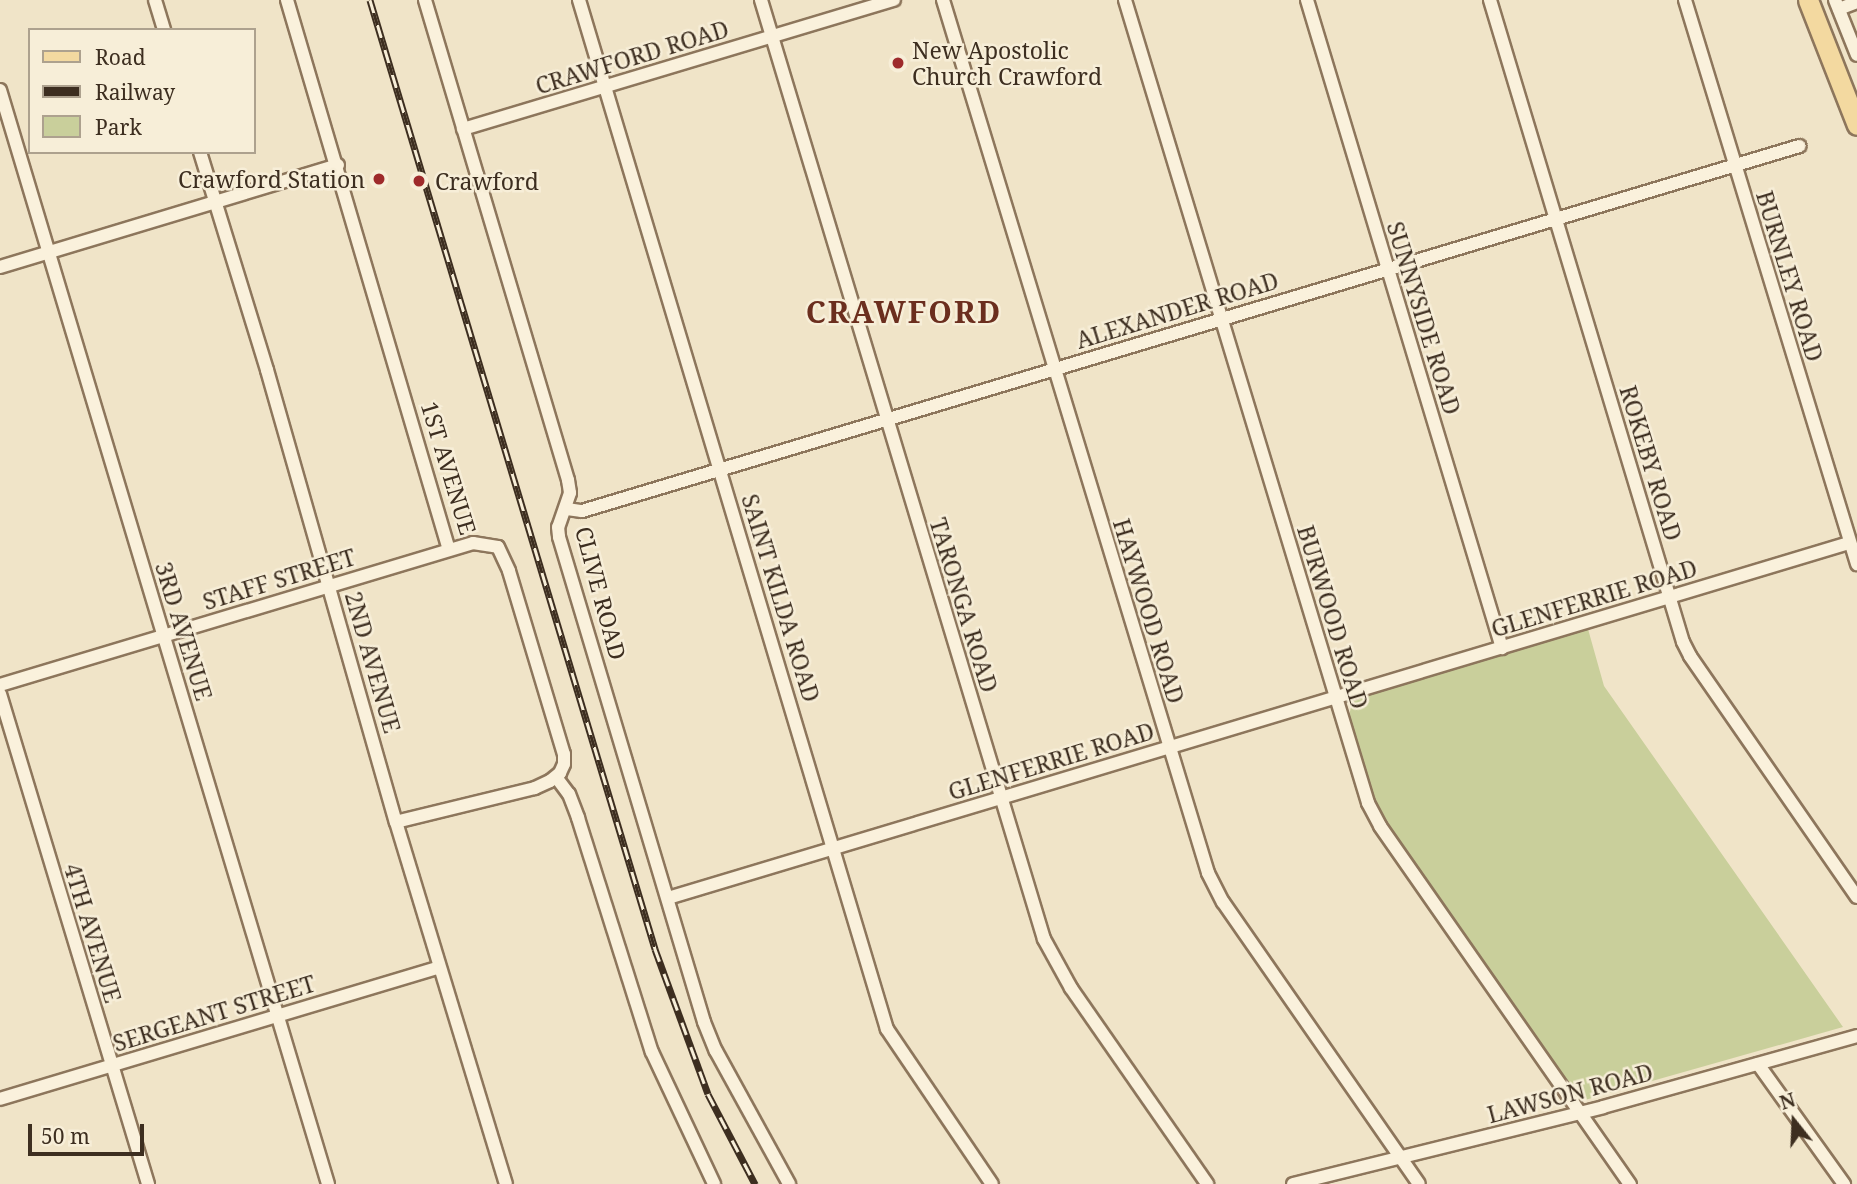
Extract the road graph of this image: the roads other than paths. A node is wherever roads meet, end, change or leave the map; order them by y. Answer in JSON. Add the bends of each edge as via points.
{"nodes":[{"id":1,"x":155,"y":0,"type":"edge"},
{"id":2,"x":287,"y":0,"type":"edge"},
{"id":3,"x":425,"y":0,"type":"edge"},
{"id":4,"x":579,"y":0,"type":"edge"},
{"id":5,"x":761,"y":0,"type":"edge"},
{"id":6,"x":894,"y":0,"type":"edge"},
{"id":7,"x":943,"y":0,"type":"edge"},
{"id":8,"x":1125,"y":0,"type":"edge"},
{"id":9,"x":1307,"y":0,"type":"edge"},
{"id":10,"x":1490,"y":0,"type":"edge"},
{"id":11,"x":1685,"y":0,"type":"edge"},
{"id":12,"x":1808,"y":0,"type":"edge"},
{"id":13,"x":1857,"y":2,"type":"edge"},
{"id":14,"x":1837,"y":4,"type":"edge"},
{"id":15,"x":163,"y":28,"type":"edge"},
{"id":16,"x":773,"y":36,"type":"junction"},
{"id":17,"x":1857,"y":55,"type":"edge"},
{"id":18,"x":605,"y":87,"type":"junction"},
{"id":19,"x":0,"y":90,"type":"edge"},
{"id":20,"x":1857,"y":125,"type":"edge"},
{"id":21,"x":463,"y":129,"type":"junction"},
{"id":22,"x":1799,"y":146,"type":"dead end"},
{"id":23,"x":201,"y":154,"type":"edge"},
{"id":24,"x":1735,"y":164,"type":"junction"},
{"id":25,"x":338,"y":165,"type":"junction"},
{"id":26,"x":215,"y":203,"type":"junction"},
{"id":27,"x":1555,"y":218,"type":"junction"},
{"id":28,"x":49,"y":253,"type":"junction"},
{"id":29,"x":0,"y":267,"type":"edge"},
{"id":30,"x":1388,"y":269,"type":"junction"},
{"id":31,"x":1221,"y":319,"type":"junction"},
{"id":32,"x":1055,"y":369,"type":"junction"},
{"id":33,"x":886,"y":419,"type":"junction"},
{"id":34,"x":720,"y":469,"type":"junction"},
{"id":35,"x":567,"y":509,"type":"junction"},
{"id":36,"x":1849,"y":543,"type":"junction"},
{"id":37,"x":449,"y":550,"type":"junction"},
{"id":38,"x":1857,"y":564,"type":"edge"},
{"id":39,"x":330,"y":586,"type":"junction"},
{"id":40,"x":1668,"y":597,"type":"junction"},
{"id":41,"x":164,"y":636,"type":"junction"},
{"id":42,"x":1502,"y":648,"type":"junction"},
{"id":43,"x":0,"y":685,"type":"edge"},
{"id":44,"x":0,"y":694,"type":"edge"},
{"id":45,"x":1335,"y":698,"type":"junction"},
{"id":46,"x":1168,"y":748,"type":"junction"},
{"id":47,"x":556,"y":777,"type":"junction"},
{"id":48,"x":1001,"y":798,"type":"junction"},
{"id":49,"x":396,"y":822,"type":"junction"},
{"id":50,"x":834,"y":848,"type":"junction"},
{"id":51,"x":1857,"y":897,"type":"edge"},
{"id":52,"x":668,"y":898,"type":"junction"},
{"id":53,"x":439,"y":967,"type":"junction"},
{"id":54,"x":277,"y":1016,"type":"junction"},
{"id":55,"x":1857,"y":1036,"type":"edge"},
{"id":56,"x":1758,"y":1063,"type":"junction"},
{"id":57,"x":111,"y":1066,"type":"junction"},
{"id":58,"x":0,"y":1099,"type":"edge"},
{"id":59,"x":1580,"y":1113,"type":"junction"},
{"id":60,"x":1400,"y":1157,"type":"junction"},
{"id":61,"x":148,"y":1184,"type":"edge"},
{"id":62,"x":328,"y":1184,"type":"edge"},
{"id":63,"x":506,"y":1184,"type":"edge"},
{"id":64,"x":714,"y":1184,"type":"edge"},
{"id":65,"x":789,"y":1184,"type":"edge"},
{"id":66,"x":992,"y":1184,"type":"edge"},
{"id":67,"x":1207,"y":1184,"type":"edge"},
{"id":68,"x":1293,"y":1184,"type":"edge"},
{"id":69,"x":1419,"y":1184,"type":"edge"},
{"id":70,"x":1630,"y":1184,"type":"edge"},
{"id":71,"x":1844,"y":1184,"type":"edge"}],
"edges":[{"from":1,"to":15,"type":"street"},
{"from":2,"to":25,"type":"street","name":"1ST AVENUE"},
{"from":3,"to":21,"type":"street","name":"CLIVE ROAD"},
{"from":4,"to":18,"type":"street","name":"SAINT KILDA ROAD"},
{"from":5,"to":16,"type":"street","name":"TARONGA ROAD"},
{"from":6,"to":16,"type":"street","name":"CRAWFORD ROAD"},
{"from":7,"to":32,"type":"street","name":"HAYWOOD ROAD"},
{"from":8,"to":31,"type":"street","name":"BURWOOD ROAD"},
{"from":9,"to":30,"type":"street","name":"SUNNYSIDE ROAD"},
{"from":10,"to":27,"type":"street","name":"ROKEBY ROAD"},
{"from":11,"to":24,"type":"street","name":"BURNLEY ROAD"},
{"from":12,"to":20,"type":"main road"},
{"from":13,"to":14,"type":"street"},
{"from":14,"to":17,"type":"street"},
{"from":16,"to":18,"type":"street","name":"CRAWFORD ROAD"},
{"from":16,"to":33,"type":"street","name":"TARONGA ROAD"},
{"from":18,"to":21,"type":"street","name":"CRAWFORD ROAD"},
{"from":18,"to":34,"type":"street","name":"SAINT KILDA ROAD"},
{"from":19,"to":28,"type":"street","name":"3RD AVENUE"},
{"from":21,"to":35,"type":"street","name":"CLIVE ROAD","via":[[568,480]]},
{"from":22,"to":24,"type":"street","name":"ALEXANDER ROAD"},
{"from":23,"to":26,"type":"street","name":"2ND AVENUE"},
{"from":24,"to":27,"type":"street","name":"ALEXANDER ROAD"},
{"from":24,"to":36,"type":"street","name":"BURNLEY ROAD"},
{"from":25,"to":26,"type":"street"},
{"from":25,"to":37,"type":"street","name":"1ST AVENUE"},
{"from":26,"to":28,"type":"street"},
{"from":26,"to":39,"type":"street","name":"2ND AVENUE"},
{"from":27,"to":30,"type":"street","name":"ALEXANDER ROAD"},
{"from":27,"to":40,"type":"street","name":"ROKEBY ROAD"},
{"from":28,"to":29,"type":"street"},
{"from":28,"to":41,"type":"street","name":"3RD AVENUE"},
{"from":30,"to":31,"type":"street","name":"ALEXANDER ROAD"},
{"from":30,"to":42,"type":"street","name":"SUNNYSIDE ROAD"},
{"from":31,"to":32,"type":"street","name":"ALEXANDER ROAD"},
{"from":31,"to":45,"type":"street","name":"BURWOOD ROAD"},
{"from":32,"to":33,"type":"street","name":"ALEXANDER ROAD"},
{"from":32,"to":46,"type":"street","name":"HAYWOOD ROAD"},
{"from":33,"to":34,"type":"street","name":"ALEXANDER ROAD"},
{"from":33,"to":48,"type":"street","name":"TARONGA ROAD"},
{"from":34,"to":35,"type":"street","name":"ALEXANDER ROAD","via":[[582,511]]},
{"from":34,"to":50,"type":"street","name":"SAINT KILDA ROAD"},
{"from":35,"to":52,"type":"street","name":"CLIVE ROAD","via":[[558,527],[559,537]]},
{"from":36,"to":38,"type":"street","name":"BURNLEY ROAD"},
{"from":36,"to":40,"type":"street","name":"GLENFERRIE ROAD"},
{"from":37,"to":39,"type":"street","name":"STAFF STREET"},
{"from":37,"to":47,"type":"street","name":"1ST AVENUE","via":[[485,543],[498,547],[504,558],[564,754]]},
{"from":39,"to":41,"type":"street","name":"STAFF STREET"},
{"from":39,"to":49,"type":"street","name":"2ND AVENUE"},
{"from":40,"to":42,"type":"street","name":"GLENFERRIE ROAD"},
{"from":40,"to":51,"type":"street","name":"ROKEBY ROAD","via":[[1689,656]]},
{"from":41,"to":43,"type":"street","name":"STAFF STREET"},
{"from":41,"to":54,"type":"street","name":"3RD AVENUE"},
{"from":42,"to":45,"type":"street","name":"GLENFERRIE ROAD"},
{"from":44,"to":57,"type":"street","name":"4TH AVENUE"},
{"from":45,"to":46,"type":"street","name":"GLENFERRIE ROAD"},
{"from":45,"to":59,"type":"street","name":"BURWOOD ROAD","via":[[1364,793],[1380,826]]},
{"from":46,"to":48,"type":"street","name":"GLENFERRIE ROAD"},
{"from":46,"to":60,"type":"street","name":"HAYWOOD ROAD","via":[[1217,893]]},
{"from":47,"to":49,"type":"street","via":[[535,788]]},
{"from":47,"to":64,"type":"street","via":[[578,818],[652,1052]]},
{"from":48,"to":50,"type":"street","name":"GLENFERRIE ROAD"},
{"from":48,"to":67,"type":"street","name":"TARONGA ROAD","via":[[1054,961]]},
{"from":49,"to":53,"type":"street","name":"2ND AVENUE"},
{"from":50,"to":52,"type":"street","name":"GLENFERRIE ROAD"},
{"from":50,"to":66,"type":"street","name":"SAINT KILDA ROAD","via":[[890,1037]]},
{"from":52,"to":65,"type":"street","name":"CLIVE ROAD","via":[[710,1036]]},
{"from":53,"to":54,"type":"street","name":"SERGEANT STREET"},
{"from":53,"to":63,"type":"street","name":"2ND AVENUE"},
{"from":54,"to":57,"type":"street","name":"SERGEANT STREET"},
{"from":54,"to":62,"type":"street","name":"3RD AVENUE"},
{"from":55,"to":56,"type":"street","name":"LAWSON ROAD"},
{"from":56,"to":59,"type":"street","name":"LAWSON ROAD"},
{"from":56,"to":71,"type":"street"},
{"from":57,"to":58,"type":"street","name":"SERGEANT STREET"},
{"from":57,"to":61,"type":"street","name":"4TH AVENUE"},
{"from":59,"to":60,"type":"street","name":"LAWSON ROAD"},
{"from":59,"to":70,"type":"street","name":"BURWOOD ROAD"},
{"from":60,"to":68,"type":"street","name":"LAWSON ROAD"},
{"from":60,"to":69,"type":"street","name":"HAYWOOD ROAD"}]}
